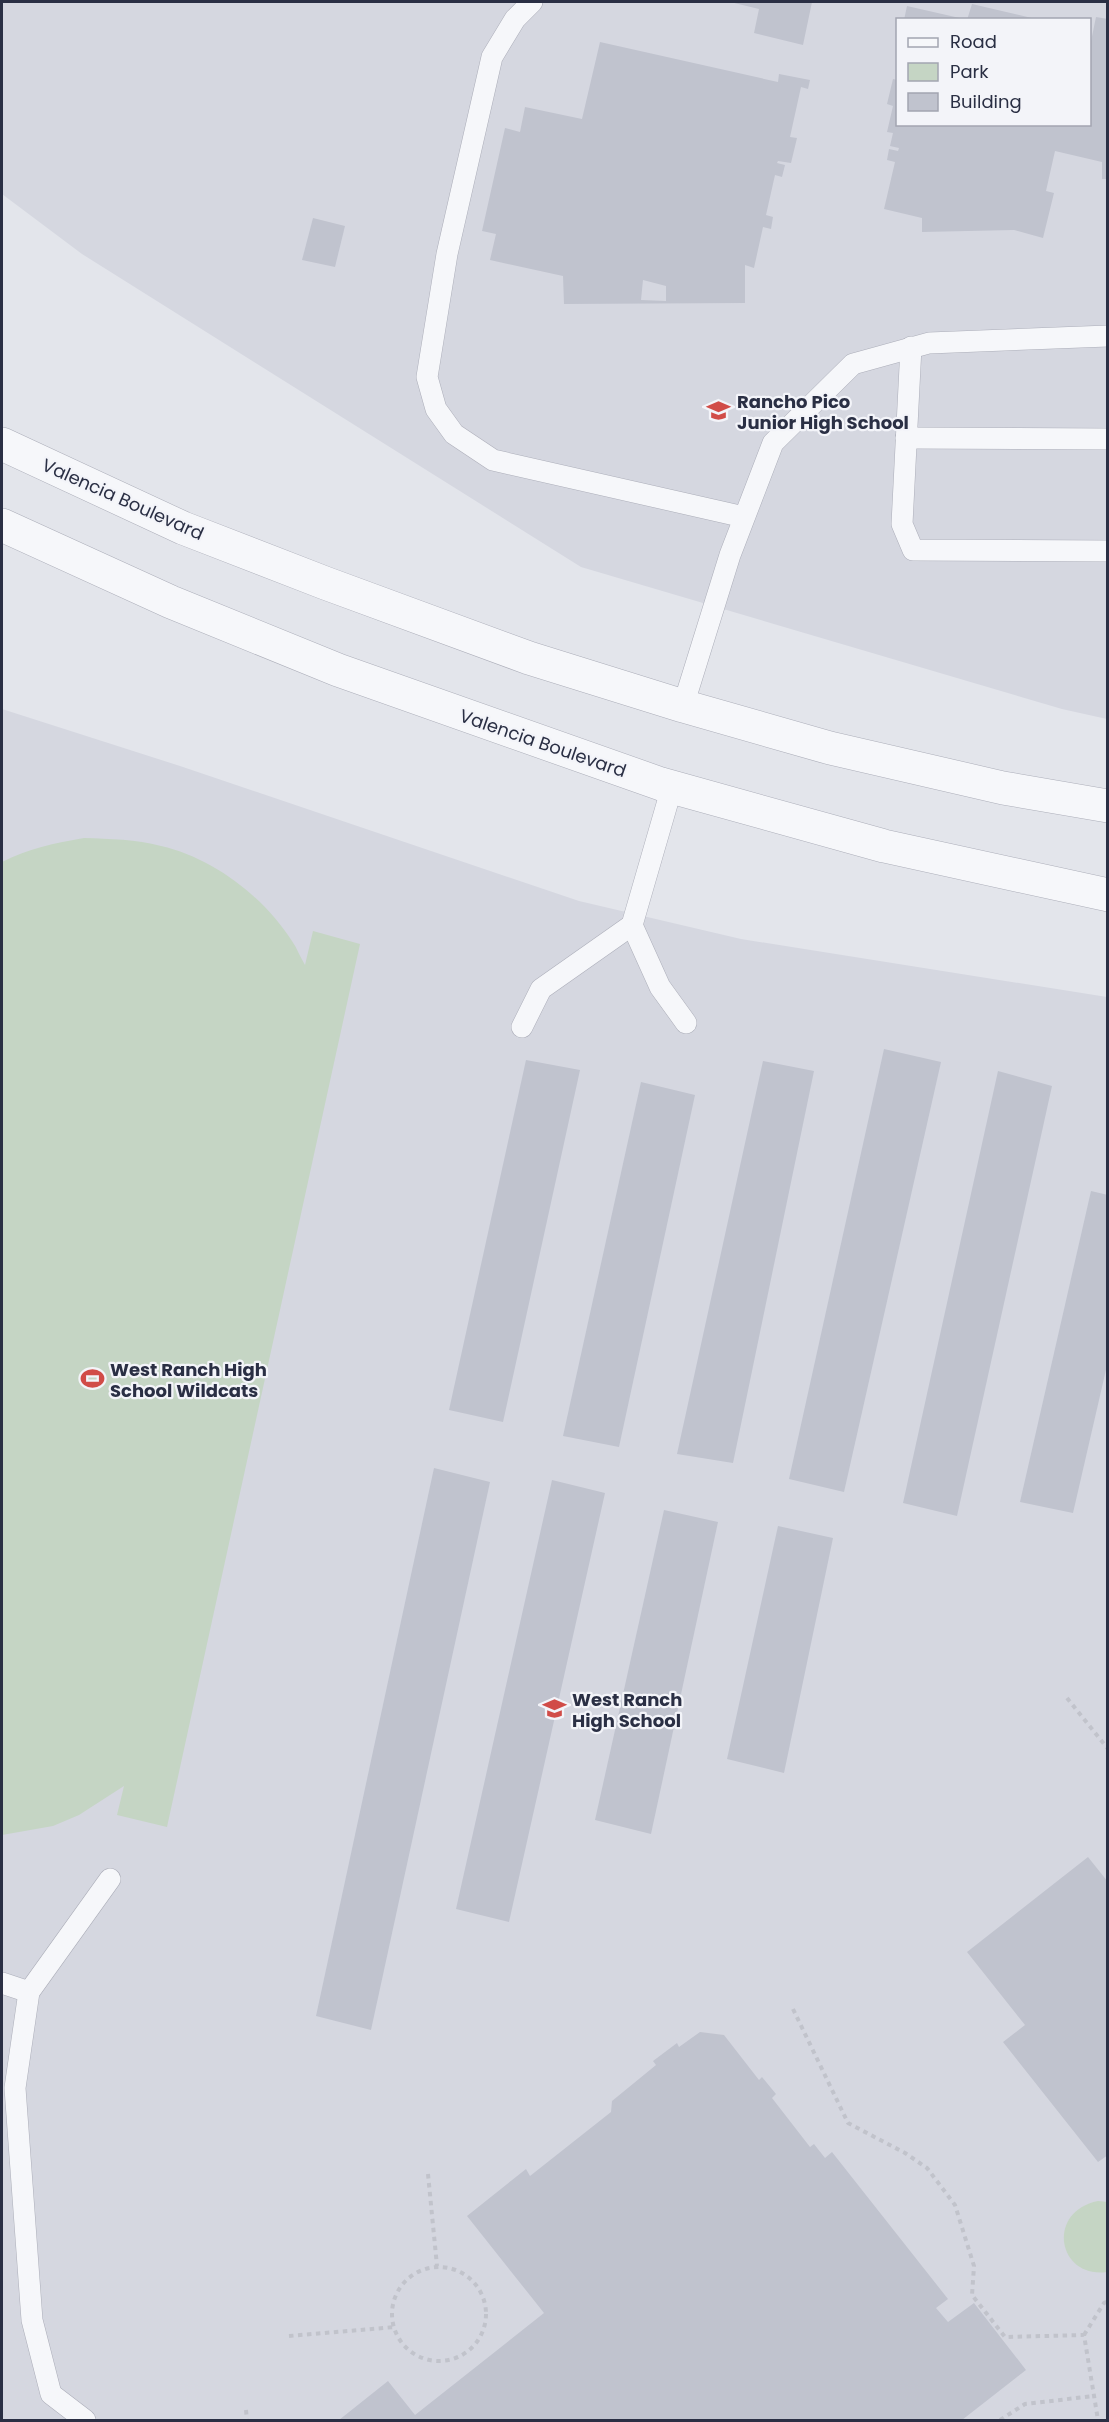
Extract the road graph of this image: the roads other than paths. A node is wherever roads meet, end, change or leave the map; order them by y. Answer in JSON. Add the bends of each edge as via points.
{"nodes":[{"id":1,"x":532,"y":2,"type":"edge"},
{"id":2,"x":1107,"y":336,"type":"edge"},
{"id":3,"x":911,"y":347,"type":"junction"},
{"id":4,"x":906,"y":438,"type":"junction"},
{"id":5,"x":1107,"y":439,"type":"edge"},
{"id":6,"x":2,"y":444,"type":"edge"},
{"id":7,"x":744,"y":517,"type":"junction"},
{"id":8,"x":2,"y":525,"type":"edge"},
{"id":9,"x":1107,"y":551,"type":"edge"},
{"id":10,"x":683,"y":706,"type":"junction"},
{"id":11,"x":672,"y":787,"type":"junction"},
{"id":12,"x":1107,"y":806,"type":"edge"},
{"id":13,"x":1107,"y":895,"type":"edge"},
{"id":14,"x":632,"y":925,"type":"junction"},
{"id":15,"x":686,"y":1023,"type":"dead end"},
{"id":16,"x":522,"y":1027,"type":"dead end"},
{"id":17,"x":110,"y":1879,"type":"dead end"},
{"id":18,"x":2,"y":1983,"type":"edge"},
{"id":19,"x":29,"y":1992,"type":"junction"},
{"id":20,"x":85,"y":2421,"type":"edge"}],
"edges":[{"from":1,"to":7,"type":"lane","via":[[515,19],[492,57],[447,255],[427,377],[436,409],[454,434],[493,460]]},
{"from":2,"to":3,"type":"lane"},
{"from":3,"to":4,"type":"lane"},
{"from":3,"to":7,"type":"lane","via":[[853,364],[773,443]]},
{"from":4,"to":5,"type":"lane"},
{"from":4,"to":9,"type":"lane","via":[[902,524],[914,550]]},
{"from":6,"to":10,"type":"street","name":"Valencia Boulevard","via":[[183,528],[325,583],[529,658]]},
{"from":7,"to":10,"type":"lane"},
{"from":8,"to":11,"type":"street","name":"Valencia Boulevard","via":[[171,602],[338,670]]},
{"from":10,"to":12,"type":"street","name":"Valencia Boulevard","via":[[830,748],[1003,788]]},
{"from":11,"to":13,"type":"street","name":"Valencia Boulevard","via":[[884,846]]},
{"from":11,"to":14,"type":"lane"},
{"from":14,"to":15,"type":"lane","via":[[660,987]]},
{"from":14,"to":16,"type":"lane","via":[[541,989]]},
{"from":17,"to":19,"type":"lane"},
{"from":18,"to":19,"type":"lane"},
{"from":19,"to":20,"type":"lane","via":[[15,2088],[32,2320],[51,2394]]}]}
